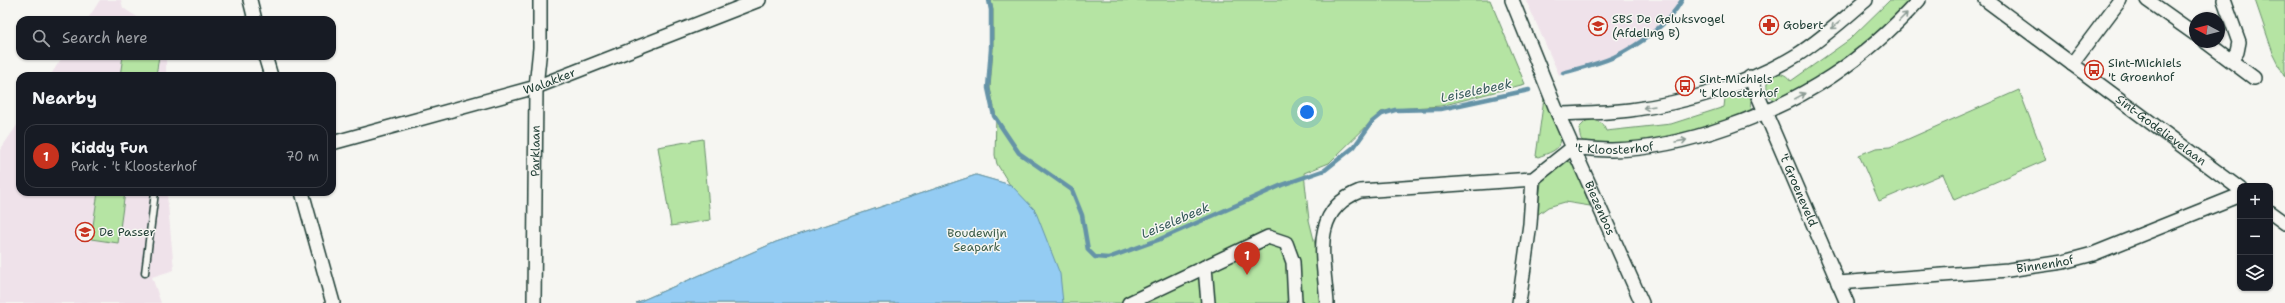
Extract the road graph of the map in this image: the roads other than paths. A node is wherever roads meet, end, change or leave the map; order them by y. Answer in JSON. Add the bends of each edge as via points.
{"nodes":[{"id":1,"x":250,"y":0,"type":"edge"},
{"id":2,"x":540,"y":0,"type":"edge"},
{"id":3,"x":759,"y":0,"type":"edge"},
{"id":4,"x":1512,"y":0,"type":"edge"},
{"id":5,"x":1866,"y":0,"type":"edge"},
{"id":6,"x":1919,"y":0,"type":"edge"},
{"id":7,"x":1986,"y":0,"type":"edge"},
{"id":8,"x":2120,"y":0,"type":"edge"},
{"id":9,"x":2147,"y":0,"type":"edge"},
{"id":10,"x":2224,"y":0,"type":"edge"},
{"id":11,"x":737,"y":4,"type":"edge"},
{"id":12,"x":254,"y":16,"type":"edge"},
{"id":13,"x":2189,"y":30,"type":"edge"},
{"id":14,"x":2214,"y":48,"type":"edge"},
{"id":15,"x":266,"y":60,"type":"edge"},
{"id":16,"x":2231,"y":60,"type":"junction"},
{"id":17,"x":2072,"y":64,"type":"junction"},
{"id":18,"x":270,"y":72,"type":"edge"},
{"id":19,"x":1750,"y":77,"type":"junction"},
{"id":20,"x":2254,"y":78,"type":"dead end"},
{"id":21,"x":536,"y":87,"type":"junction"},
{"id":22,"x":1766,"y":113,"type":"junction"},
{"id":23,"x":1558,"y":114,"type":"junction"},
{"id":24,"x":336,"y":141,"type":"edge"},
{"id":25,"x":1572,"y":148,"type":"junction"},
{"id":26,"x":1533,"y":179,"type":"junction"},
{"id":27,"x":2237,"y":187,"type":"edge"},
{"id":28,"x":155,"y":196,"type":"edge"},
{"id":29,"x":303,"y":196,"type":"edge"},
{"id":30,"x":2237,"y":196,"type":"edge"},
{"id":31,"x":2273,"y":214,"type":"edge"},
{"id":32,"x":2285,"y":223,"type":"edge"},
{"id":33,"x":1205,"y":267,"type":"junction"},
{"id":34,"x":145,"y":273,"type":"dead end"},
{"id":35,"x":1838,"y":283,"type":"junction"},
{"id":36,"x":333,"y":303,"type":"edge"},
{"id":37,"x":534,"y":303,"type":"edge"},
{"id":38,"x":1128,"y":303,"type":"edge"},
{"id":39,"x":1208,"y":303,"type":"edge"},
{"id":40,"x":1295,"y":303,"type":"edge"},
{"id":41,"x":1327,"y":303,"type":"edge"},
{"id":42,"x":1519,"y":303,"type":"edge"},
{"id":43,"x":1642,"y":303,"type":"edge"},
{"id":44,"x":1847,"y":303,"type":"edge"}],
"edges":[{"from":1,"to":12,"type":"street"},
{"from":2,"to":21,"type":"street","name":"Parklaan","via":[[540,48]]},
{"from":3,"to":11,"type":"street","name":"Walakker"},
{"from":4,"to":23,"type":"street","name":"Biezenbos"},
{"from":5,"to":19,"type":"street","one_way":true,"via":[[1796,55]]},
{"from":22,"to":6,"type":"street","name":"'t Kloosterhof","one_way":true,"via":[[1805,94],[1846,67],[1880,39]]},
{"from":7,"to":17,"type":"street","name":"Sint-Godelievelaan"},
{"from":8,"to":17,"type":"street"},
{"from":9,"to":13,"type":"street"},
{"from":10,"to":16,"type":"street","via":[[2239,42],[2237,52]]},
{"from":11,"to":21,"type":"street","name":"Walakker"},
{"from":14,"to":16,"type":"street"},
{"from":15,"to":18,"type":"street"},
{"from":16,"to":20,"type":"street"},
{"from":17,"to":27,"type":"street","name":"Sint-Godelievelaan"},
{"from":19,"to":22,"type":"street","name":"'t Groeneveld"},
{"from":19,"to":23,"type":"street","one_way":true,"via":[[1711,92],[1658,106]]},
{"from":21,"to":24,"type":"street","name":"Walakker"},
{"from":21,"to":37,"type":"street","name":"Parklaan"},
{"from":25,"to":22,"type":"street","name":"'t Kloosterhof","one_way":true,"via":[[1612,150],[1663,144],[1688,139]]},
{"from":22,"to":35,"type":"street","name":"'t Groeneveld"},
{"from":23,"to":25,"type":"street","name":"Biezenbos"},
{"from":25,"to":26,"type":"street","name":"'t Kloosterhof"},
{"from":25,"to":43,"type":"street","name":"Biezenbos"},
{"from":26,"to":41,"type":"street","via":[[1360,191],[1348,196],[1336,204],[1328,215],[1324,228]]},
{"from":26,"to":42,"type":"street","via":[[1530,224]]},
{"from":28,"to":34,"type":"lane"},
{"from":29,"to":36,"type":"street"},
{"from":30,"to":35,"type":"street","name":"Binnenhof","via":[[2093,254],[2063,262],[2008,270]]},
{"from":31,"to":32,"type":"street"},
{"from":33,"to":38,"type":"street"},
{"from":33,"to":39,"type":"street"},
{"from":33,"to":40,"type":"street","via":[[1268,237],[1277,238],[1286,243],[1293,262]]},
{"from":35,"to":44,"type":"street","name":"'t Groeneveld"}]}
